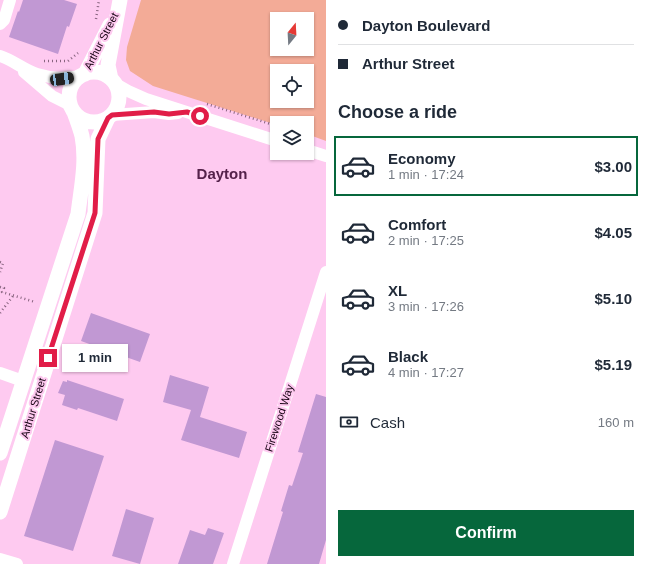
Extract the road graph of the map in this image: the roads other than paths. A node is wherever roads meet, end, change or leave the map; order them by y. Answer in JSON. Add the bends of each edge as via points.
{"nodes":[{"id":1,"x":10,"y":0,"type":"edge"},
{"id":2,"x":119,"y":4,"type":"edge"},
{"id":3,"x":0,"y":24,"type":"edge"},
{"id":4,"x":5,"y":58,"type":"edge"},
{"id":5,"x":83,"y":75,"type":"junction"},
{"id":6,"x":112,"y":81,"type":"junction"},
{"id":7,"x":72,"y":109,"type":"junction"},
{"id":8,"x":187,"y":112,"type":"junction"},
{"id":9,"x":110,"y":117,"type":"junction"},
{"id":10,"x":270,"y":139,"type":"edge"},
{"id":11,"x":314,"y":152,"type":"edge"},
{"id":12,"x":326,"y":156,"type":"edge"},
{"id":13,"x":326,"y":272,"type":"edge"},
{"id":14,"x":0,"y":373,"type":"edge"},
{"id":15,"x":23,"y":381,"type":"junction"},
{"id":16,"x":0,"y":453,"type":"edge"},
{"id":17,"x":0,"y":512,"type":"edge"},
{"id":18,"x":0,"y":559,"type":"edge"},
{"id":19,"x":17,"y":564,"type":"edge"},
{"id":20,"x":233,"y":564,"type":"edge"}],
"edges":[{"from":1,"to":3,"type":"street","via":[[4,20]]},
{"from":2,"to":5,"type":"street","name":"Arthur Street"},
{"from":2,"to":6,"type":"street","name":"Arthur Street","via":[[108,65]]},
{"from":4,"to":5,"type":"street","via":[[36,74],[58,78]]},
{"from":4,"to":7,"type":"street"},
{"from":5,"to":6,"type":"street","via":[[98,73]]},
{"from":5,"to":7,"type":"street","via":[[70,90],[69,100]]},
{"from":6,"to":8,"type":"street","via":[[146,99]]},
{"from":6,"to":9,"type":"street","via":[[119,92],[119,102]]},
{"from":7,"to":9,"type":"street","via":[[81,119],[90,122],[99,122]]},
{"from":7,"to":15,"type":"street","name":"Arthur Street","via":[[82,135],[84,152],[78,214]]},
{"from":8,"to":9,"type":"street","via":[[154,112]]},
{"from":8,"to":10,"type":"street"},
{"from":9,"to":17,"type":"street","name":"Arthur Street","via":[[98,139],[95,213]]},
{"from":11,"to":12,"type":"street"},
{"from":13,"to":20,"type":"street","name":"Firewood Way"},
{"from":14,"to":15,"type":"street"},
{"from":15,"to":16,"type":"street","name":"Arthur Street"},
{"from":18,"to":19,"type":"street"}]}
